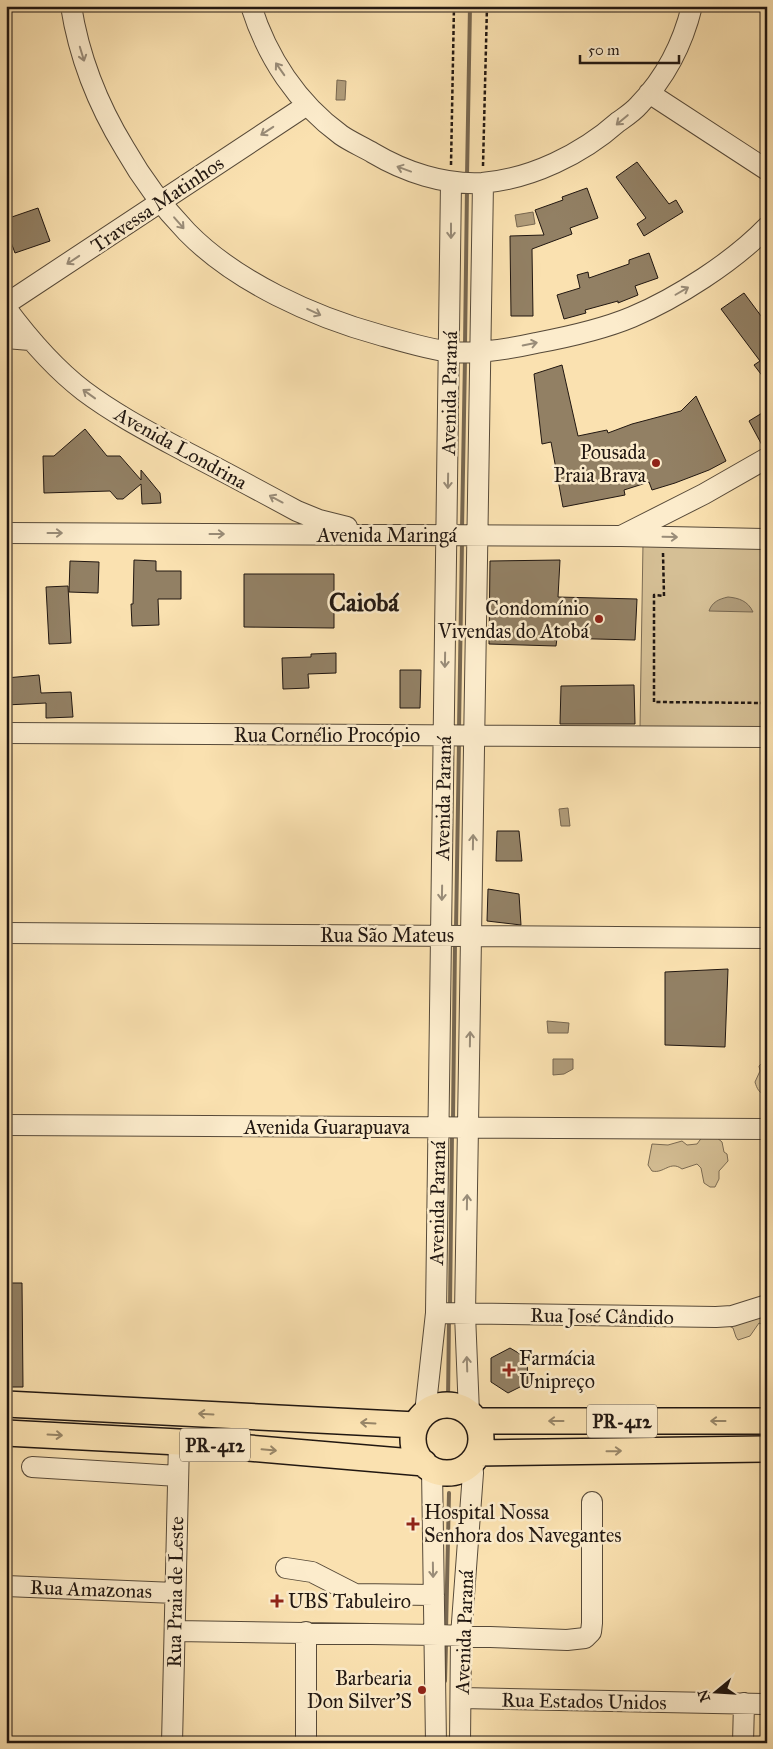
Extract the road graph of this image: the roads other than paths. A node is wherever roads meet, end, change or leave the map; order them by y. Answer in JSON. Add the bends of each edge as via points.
{"nodes":[{"id":1,"x":71,"y":6,"type":"edge"},
{"id":2,"x":251,"y":6,"type":"edge"},
{"id":3,"x":692,"y":6,"type":"edge"},
{"id":4,"x":649,"y":94,"type":"junction"},
{"id":5,"x":308,"y":105,"type":"junction"},
{"id":6,"x":767,"y":170,"type":"edge"},
{"id":7,"x":452,"y":182,"type":"junction"},
{"id":8,"x":482,"y":183,"type":"junction"},
{"id":9,"x":160,"y":202,"type":"junction"},
{"id":10,"x":767,"y":227,"type":"edge"},
{"id":11,"x":6,"y":304,"type":"edge"},
{"id":12,"x":6,"y":308,"type":"edge"},
{"id":13,"x":6,"y":338,"type":"edge"},
{"id":14,"x":30,"y":340,"type":"junction"},
{"id":15,"x":481,"y":351,"type":"junction"},
{"id":16,"x":451,"y":352,"type":"junction"},
{"id":17,"x":767,"y":458,"type":"edge"},
{"id":18,"x":298,"y":511,"type":"junction"},
{"id":19,"x":6,"y":533,"type":"edge"},
{"id":20,"x":287,"y":534,"type":"junction"},
{"id":21,"x":389,"y":534,"type":"junction"},
{"id":22,"x":446,"y":535,"type":"junction"},
{"id":23,"x":478,"y":535,"type":"junction"},
{"id":24,"x":621,"y":536,"type":"junction"},
{"id":25,"x":767,"y":539,"type":"edge"},
{"id":26,"x":6,"y":733,"type":"edge"},
{"id":27,"x":460,"y":735,"type":"junction"},
{"id":28,"x":767,"y":737,"type":"edge"},
{"id":29,"x":6,"y":934,"type":"edge"},
{"id":30,"x":456,"y":936,"type":"junction"},
{"id":31,"x":767,"y":938,"type":"edge"},
{"id":32,"x":6,"y":1126,"type":"edge"},
{"id":33,"x":441,"y":1127,"type":"junction"},
{"id":34,"x":466,"y":1128,"type":"junction"},
{"id":35,"x":767,"y":1129,"type":"edge"},
{"id":36,"x":767,"y":1305,"type":"edge"},
{"id":37,"x":436,"y":1313,"type":"junction"},
{"id":38,"x":465,"y":1314,"type":"junction"},
{"id":39,"x":6,"y":1404,"type":"edge"},
{"id":40,"x":473,"y":1417,"type":"junction"},
{"id":41,"x":421,"y":1419,"type":"junction"},
{"id":42,"x":767,"y":1421,"type":"edge"},
{"id":43,"x":6,"y":1433,"type":"edge"},
{"id":44,"x":178,"y":1442,"type":"junction"},
{"id":45,"x":767,"y":1449,"type":"edge"},
{"id":46,"x":475,"y":1457,"type":"junction"},
{"id":47,"x":428,"y":1466,"type":"junction"},
{"id":48,"x":32,"y":1467,"type":"dead end"},
{"id":49,"x":178,"y":1476,"type":"junction"},
{"id":50,"x":592,"y":1502,"type":"dead end"},
{"id":51,"x":286,"y":1568,"type":"dead end"},
{"id":52,"x":6,"y":1586,"type":"edge"},
{"id":53,"x":176,"y":1592,"type":"junction"},
{"id":54,"x":434,"y":1594,"type":"junction"},
{"id":55,"x":175,"y":1631,"type":"junction"},
{"id":56,"x":306,"y":1632,"type":"junction"},
{"id":57,"x":447,"y":1636,"type":"junction"},
{"id":58,"x":461,"y":1698,"type":"junction"},
{"id":59,"x":744,"y":1703,"type":"junction"},
{"id":60,"x":767,"y":1704,"type":"edge"},
{"id":61,"x":172,"y":1743,"type":"edge"},
{"id":62,"x":306,"y":1743,"type":"edge"},
{"id":63,"x":436,"y":1743,"type":"edge"},
{"id":64,"x":460,"y":1743,"type":"edge"},
{"id":65,"x":744,"y":1743,"type":"edge"}],
"edges":[{"from":1,"to":9,"type":"street","one_way":true,"via":[[81,53],[101,105],[115,134]]},
{"from":5,"to":2,"type":"street","one_way":true,"via":[[265,44]]},
{"from":3,"to":4,"type":"street","via":[[677,50]]},
{"from":4,"to":6,"type":"street"},
{"from":4,"to":8,"type":"street","one_way":true,"via":[[604,135],[582,148],[542,168]]},
{"from":7,"to":5,"type":"street","one_way":true,"via":[[390,164],[342,136]]},
{"from":5,"to":9,"type":"street","name":"Travessa Matinhos","one_way":true},
{"from":7,"to":8,"type":"street"},
{"from":7,"to":16,"type":"street","name":"Avenida Paraná","one_way":true},
{"from":8,"to":15,"type":"street","name":"Avenida Paraná"},
{"from":9,"to":11,"type":"street","name":"Travessa Matinhos","one_way":true},
{"from":9,"to":16,"type":"street","one_way":true,"via":[[188,233],[221,260],[277,295],[328,319]]},
{"from":15,"to":10,"type":"street","one_way":true,"via":[[557,339],[632,317],[715,270]]},
{"from":12,"to":14,"type":"street","name":"Avenida Londrina"},
{"from":13,"to":14,"type":"street"},
{"from":18,"to":14,"type":"street","name":"Avenida Londrina","one_way":true,"via":[[111,410],[59,370]]},
{"from":15,"to":16,"type":"street"},
{"from":15,"to":23,"type":"street","name":"Avenida Paraná"},
{"from":16,"to":22,"type":"street","name":"Avenida Paraná","one_way":true},
{"from":17,"to":24,"type":"street"},
{"from":18,"to":20,"type":"street","via":[[298,525]]},
{"from":18,"to":21,"type":"street","name":"Avenida Londrina","via":[[345,527]]},
{"from":19,"to":20,"type":"street","name":"Avenida Maringá","one_way":true},
{"from":20,"to":21,"type":"street","name":"Avenida Maringá"},
{"from":21,"to":22,"type":"street","name":"Avenida Maringá"},
{"from":22,"to":23,"type":"street","name":"Avenida Maringá"},
{"from":22,"to":27,"type":"street","name":"Avenida Paraná","one_way":true},
{"from":23,"to":24,"type":"street","name":"Avenida Maringá"},
{"from":23,"to":27,"type":"street","name":"Avenida Paraná"},
{"from":24,"to":25,"type":"street","name":"Avenida Maringá","one_way":true},
{"from":26,"to":27,"type":"street","name":"Rua Cornélio Procópio"},
{"from":27,"to":28,"type":"street","name":"Rua Cornélio Procópio"},
{"from":30,"to":27,"type":"street","name":"Avenida Paraná","one_way":true},
{"from":27,"to":30,"type":"street","name":"Avenida Paraná","one_way":true},
{"from":29,"to":30,"type":"street","name":"Rua São Mateus"},
{"from":30,"to":31,"type":"street","name":"Rua São Mateus"},
{"from":30,"to":33,"type":"street","name":"Avenida Paraná"},
{"from":34,"to":30,"type":"street","name":"Avenida Paraná","one_way":true},
{"from":32,"to":33,"type":"street","name":"Avenida Guarapuava"},
{"from":33,"to":34,"type":"street","name":"Avenida Guarapuava"},
{"from":33,"to":37,"type":"street","name":"Avenida Paraná"},
{"from":34,"to":35,"type":"street","name":"Avenida Guarapuava"},
{"from":38,"to":34,"type":"street","name":"Avenida Paraná","one_way":true},
{"from":36,"to":38,"type":"street","name":"Rua José Cândido","via":[[732,1316],[716,1317]]},
{"from":37,"to":38,"type":"street","name":"Rua José Cândido"},
{"from":37,"to":41,"type":"street","name":"Avenida Paraná"},
{"from":40,"to":38,"type":"street","name":"Avenida Paraná","one_way":true},
{"from":41,"to":39,"type":"main road","number":"PR-412","one_way":true},
{"from":40,"to":41,"type":"main road","number":"PR-412","via":[[447,1405],[432,1409]]},
{"from":42,"to":40,"type":"main road","number":"PR-412","one_way":true},
{"from":40,"to":46,"type":"main road","via":[[481,1442]]},
{"from":41,"to":47,"type":"main road","via":[[414,1435],[414,1445]]},
{"from":43,"to":44,"type":"main road","number":"PR-412","one_way":true},
{"from":44,"to":47,"type":"main road","number":"PR-412","one_way":true},
{"from":44,"to":49,"type":"street","name":"Rua Praia de Leste"},
{"from":46,"to":45,"type":"main road","number":"PR-412","one_way":true},
{"from":46,"to":47,"type":"main road","number":"PR-412","via":[[464,1469],[453,1472],[442,1472]]},
{"from":46,"to":57,"type":"street","name":"Avenida Paraná"},
{"from":47,"to":54,"type":"street","name":"Avenida Paraná","one_way":true},
{"from":48,"to":49,"type":"street"},
{"from":49,"to":53,"type":"street","name":"Rua Praia de Leste"},
{"from":50,"to":57,"type":"street","via":[[592,1624],[591,1632],[585,1638]]},
{"from":51,"to":54,"type":"street","via":[[312,1572],[355,1594]]},
{"from":52,"to":53,"type":"street","name":"Rua Amazonas"},
{"from":53,"to":55,"type":"street","name":"Rua Praia de Leste"},
{"from":54,"to":57,"type":"street","name":"Avenida Paraná"},
{"from":55,"to":56,"type":"street"},
{"from":55,"to":61,"type":"street","name":"Rua Praia de Leste"},
{"from":56,"to":57,"type":"street"},
{"from":56,"to":62,"type":"street"},
{"from":57,"to":58,"type":"street","name":"Avenida Paraná"},
{"from":57,"to":63,"type":"street","name":"Avenida Paraná"},
{"from":58,"to":59,"type":"street","name":"Rua Estados Unidos"},
{"from":58,"to":64,"type":"street","name":"Avenida Paraná"},
{"from":59,"to":60,"type":"street","name":"Rua Estados Unidos"},
{"from":59,"to":65,"type":"street"}]}
